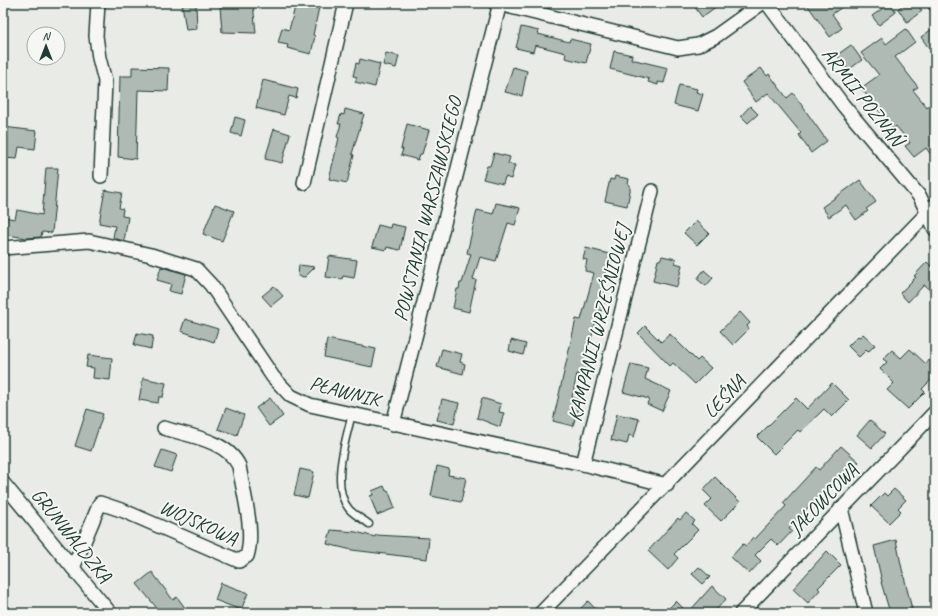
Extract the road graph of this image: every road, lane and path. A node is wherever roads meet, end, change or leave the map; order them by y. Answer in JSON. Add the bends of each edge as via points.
{"nodes":[{"id":1,"x":98,"y":3,"type":"edge"},
{"id":2,"x":346,"y":3,"type":"edge"},
{"id":3,"x":499,"y":3,"type":"edge"},
{"id":4,"x":762,"y":3,"type":"edge"},
{"id":5,"x":767,"y":3,"type":"edge"},
{"id":6,"x":102,"y":176,"type":"dead end"},
{"id":7,"x":304,"y":183,"type":"dead end"},
{"id":8,"x":652,"y":191,"type":"dead end"},
{"id":9,"x":931,"y":209,"type":"edge"},
{"id":10,"x":935,"y":229,"type":"edge"},
{"id":11,"x":3,"y":248,"type":"edge"},
{"id":12,"x":935,"y":412,"type":"edge"},
{"id":13,"x":352,"y":414,"type":"junction"},
{"id":14,"x":393,"y":424,"type":"junction"},
{"id":15,"x":164,"y":428,"type":"dead end"},
{"id":16,"x":583,"y":464,"type":"junction"},
{"id":17,"x":3,"y":483,"type":"edge"},
{"id":18,"x":667,"y":485,"type":"junction"},
{"id":19,"x":841,"y":508,"type":"junction"},
{"id":20,"x":369,"y":524,"type":"dead end"},
{"id":21,"x":73,"y":568,"type":"junction"},
{"id":22,"x":110,"y":613,"type":"edge"},
{"id":23,"x":541,"y":613,"type":"edge"},
{"id":24,"x":741,"y":613,"type":"edge"},
{"id":25,"x":866,"y":613,"type":"edge"}],
"edges":[{"from":1,"to":6,"type":"street","via":[[96,36],[98,58],[105,81]]},
{"from":2,"to":7,"type":"street"},
{"from":3,"to":4,"type":"street","via":[[678,48],[698,45],[716,36]]},
{"from":3,"to":14,"type":"street","name":"POWSTANIA WARSZAWSKIEGO"},
{"from":5,"to":9,"type":"street","name":"ARMII POZNAŃ","via":[[843,105]]},
{"from":8,"to":16,"type":"street","name":"KAMPANII WRZEŚNIOWEJ"},
{"from":9,"to":10,"type":"street","name":"ARMII POZNAŃ"},
{"from":9,"to":18,"type":"street","name":"LEŚNA"},
{"from":11,"to":13,"type":"street","name":"PŁAWNIK","via":[[89,241],[151,255],[196,269],[211,285],[261,362],[282,387],[292,396],[310,405]]},
{"from":12,"to":19,"type":"street","name":"JAŁOWCOWA"},
{"from":13,"to":14,"type":"street","name":"PŁAWNIK"},
{"from":13,"to":20,"type":"lane","via":[[340,476],[340,491],[348,508]]},
{"from":14,"to":16,"type":"street","name":"PŁAWNIK"},
{"from":15,"to":21,"type":"street","name":"WOJSKOWA","via":[[216,444],[230,451],[236,458],[240,466],[251,545],[247,556],[239,561],[124,510],[100,503]]},
{"from":16,"to":18,"type":"street","name":"PŁAWNIK"},
{"from":17,"to":21,"type":"street","name":"GRUNWALDZKA"},
{"from":18,"to":23,"type":"street","name":"LEŚNA"},
{"from":19,"to":24,"type":"street","name":"JAŁOWCOWA"},
{"from":19,"to":25,"type":"street"},
{"from":21,"to":22,"type":"street","name":"GRUNWALDZKA"}]}
